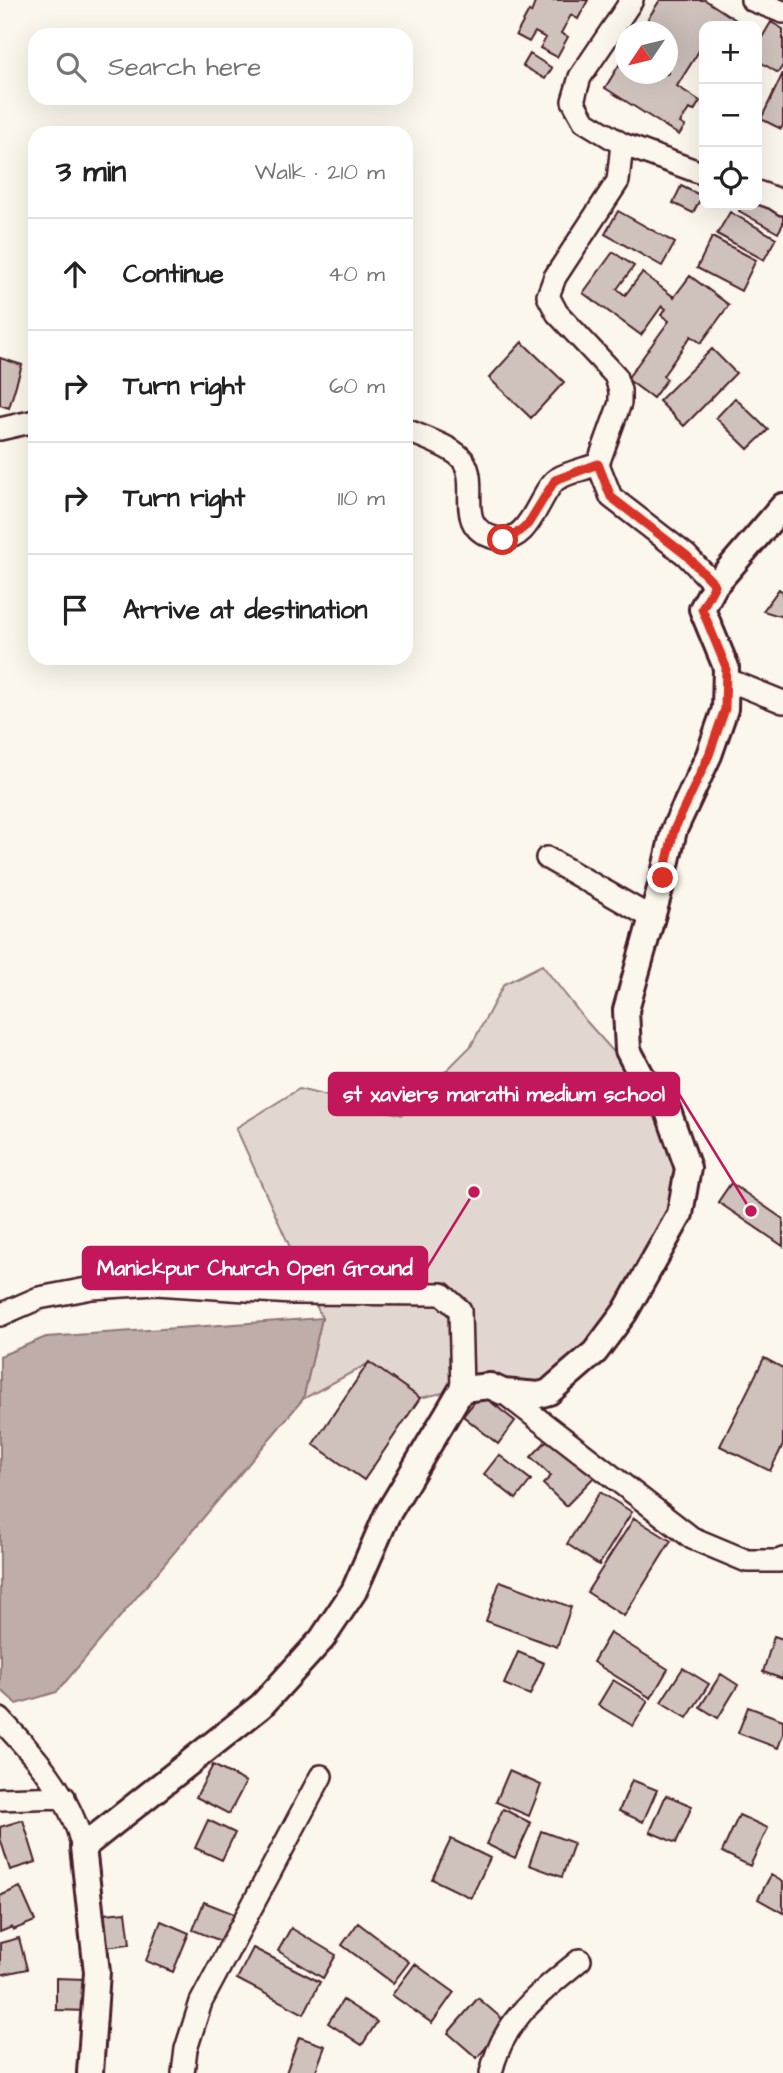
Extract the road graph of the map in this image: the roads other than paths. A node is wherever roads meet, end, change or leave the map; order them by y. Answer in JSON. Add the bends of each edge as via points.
{"nodes":[{"id":1,"x":632,"y":0,"type":"edge"},
{"id":2,"x":752,"y":0,"type":"edge"},
{"id":3,"x":783,"y":12,"type":"edge"},
{"id":4,"x":622,"y":144,"type":"junction"},
{"id":5,"x":699,"y":172,"type":"edge"},
{"id":6,"x":762,"y":194,"type":"edge"},
{"id":7,"x":783,"y":204,"type":"edge"},
{"id":8,"x":28,"y":423,"type":"edge"},
{"id":9,"x":0,"y":429,"type":"edge"},
{"id":10,"x":413,"y":433,"type":"edge"},
{"id":11,"x":598,"y":464,"type":"junction"},
{"id":12,"x":783,"y":506,"type":"edge"},
{"id":13,"x":715,"y":585,"type":"junction"},
{"id":14,"x":726,"y":679,"type":"junction"},
{"id":15,"x":783,"y":702,"type":"edge"},
{"id":16,"x":547,"y":858,"type":"dead end"},
{"id":17,"x":652,"y":918,"type":"junction"},
{"id":18,"x":0,"y":1315,"type":"edge"},
{"id":19,"x":461,"y":1389,"type":"junction"},
{"id":20,"x":503,"y":1392,"type":"junction"},
{"id":21,"x":783,"y":1559,"type":"edge"},
{"id":22,"x":0,"y":1719,"type":"edge"},
{"id":23,"x":321,"y":1776,"type":"dead end"},
{"id":24,"x":64,"y":1797,"type":"junction"},
{"id":25,"x":0,"y":1799,"type":"edge"},
{"id":26,"x":83,"y":1847,"type":"junction"},
{"id":27,"x":580,"y":1959,"type":"dead end"},
{"id":28,"x":90,"y":2073,"type":"edge"},
{"id":29,"x":183,"y":2073,"type":"edge"},
{"id":30,"x":491,"y":2073,"type":"edge"}],
"edges":[{"from":1,"to":4,"type":"street","via":[[580,77],[573,101],[583,121]]},
{"from":2,"to":3,"type":"street"},
{"from":4,"to":5,"type":"street"},
{"from":4,"to":11,"type":"street","via":[[618,181],[555,277],[548,296],[557,313],[615,375],[620,390],[620,403]]},
{"from":6,"to":7,"type":"street"},
{"from":8,"to":9,"type":"street"},
{"from":10,"to":11,"type":"street","via":[[455,452],[464,461],[474,524],[482,534],[503,540],[528,524],[555,480]]},
{"from":11,"to":13,"type":"street","via":[[611,497],[686,555]]},
{"from":12,"to":13,"type":"street"},
{"from":13,"to":14,"type":"street","via":[[702,609],[726,667]]},
{"from":14,"to":15,"type":"street"},
{"from":14,"to":17,"type":"street","via":[[725,709],[674,830]]},
{"from":16,"to":17,"type":"street"},
{"from":17,"to":20,"type":"street","via":[[626,1010],[628,1050],[668,1111],[688,1168],[680,1214],[625,1312],[595,1352],[549,1392]]},
{"from":18,"to":19,"type":"street","via":[[39,1298],[92,1288],[156,1284],[292,1293],[442,1294],[460,1310]]},
{"from":19,"to":20,"type":"street","via":[[490,1386]]},
{"from":19,"to":26,"type":"street","via":[[387,1515],[354,1591],[322,1639],[261,1706]]},
{"from":20,"to":21,"type":"street","via":[[692,1538],[747,1561]]},
{"from":22,"to":24,"type":"street","via":[[37,1758]]},
{"from":23,"to":29,"type":"street","via":[[201,2002]]},
{"from":24,"to":25,"type":"street"},
{"from":24,"to":26,"type":"street"},
{"from":26,"to":28,"type":"street","via":[[97,1972]]},
{"from":27,"to":30,"type":"street","via":[[518,2014]]}]}
